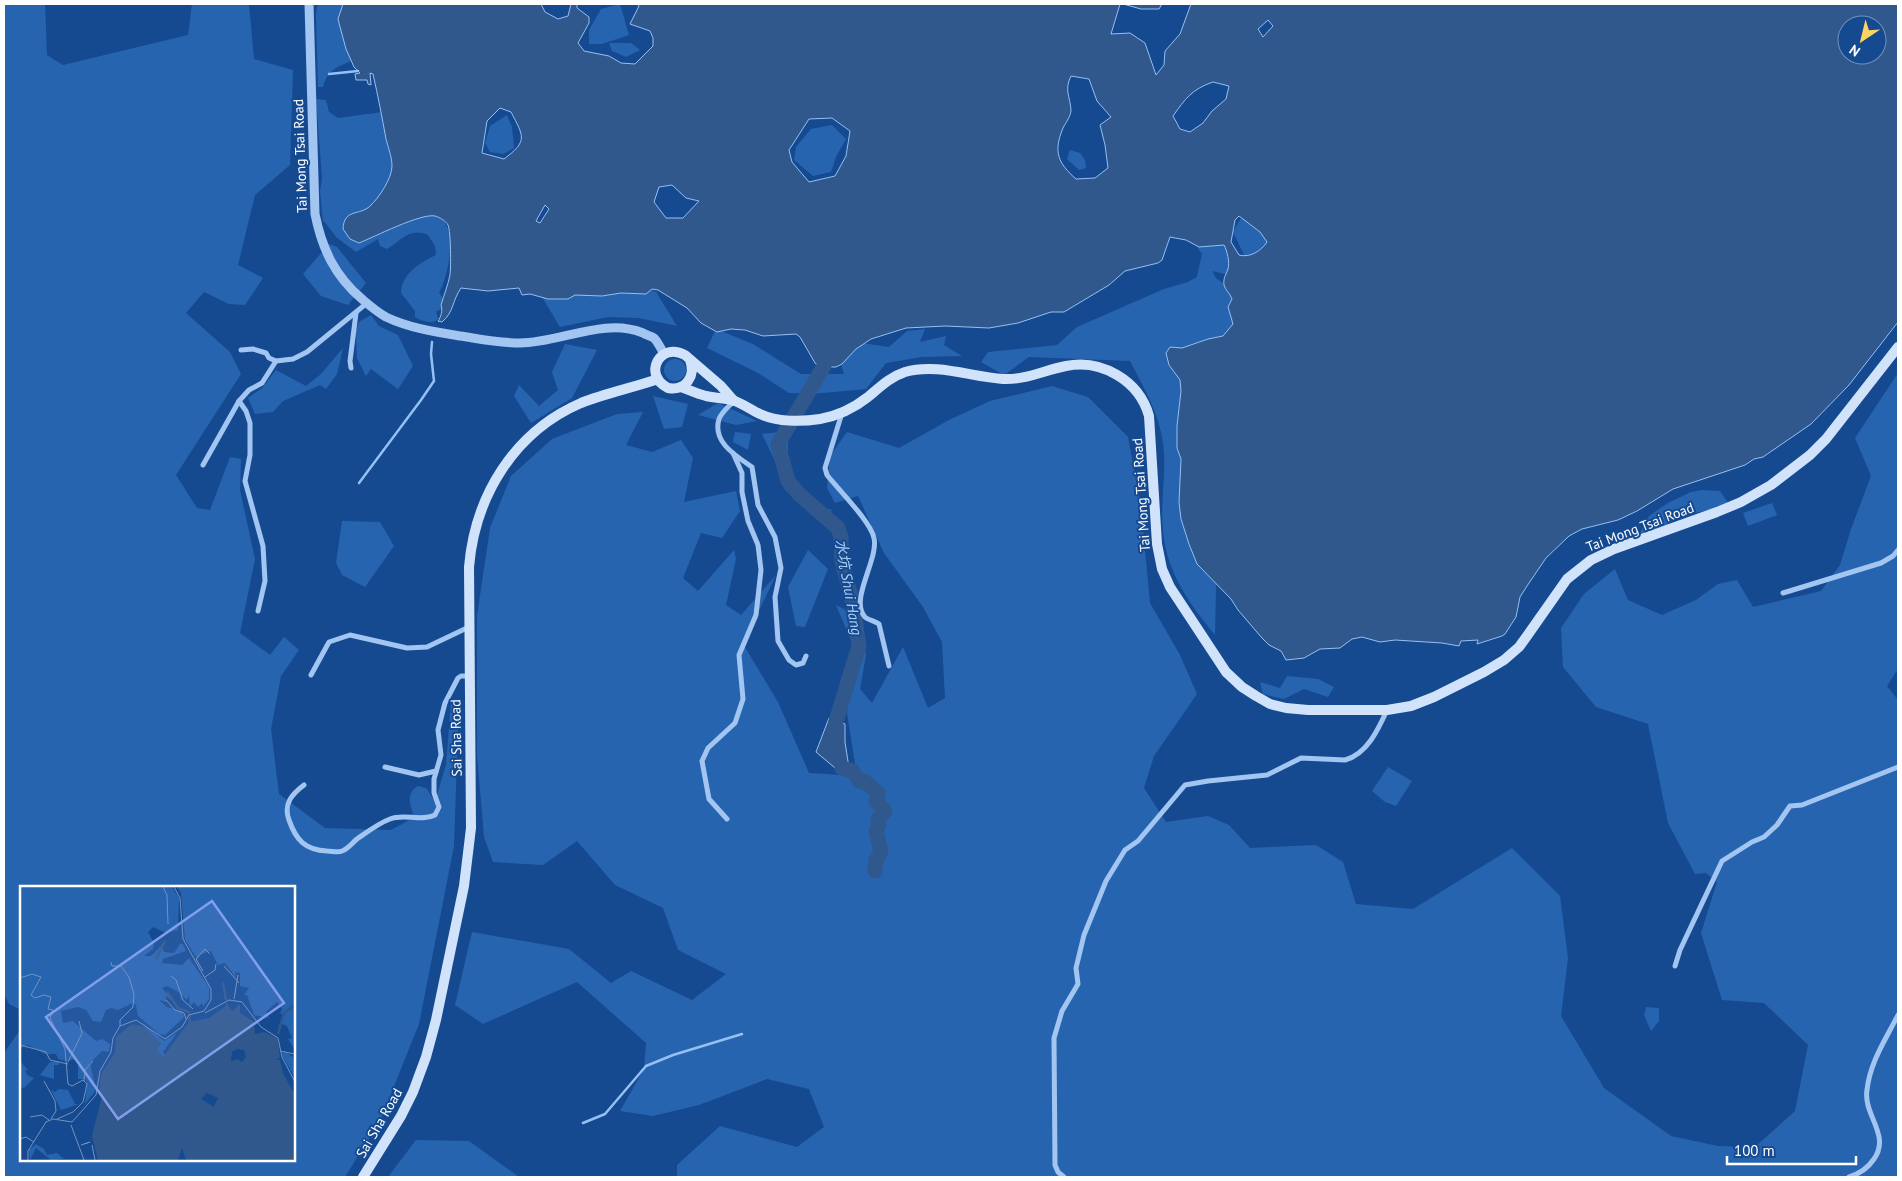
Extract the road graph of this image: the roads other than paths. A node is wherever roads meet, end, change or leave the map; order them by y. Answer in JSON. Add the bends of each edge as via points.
{"nodes":[{"id":1,"x":309,"y":4,"type":"edge"},
{"id":2,"x":367,"y":303,"type":"junction"},
{"id":3,"x":356,"y":313,"type":"junction"},
{"id":4,"x":1898,"y":347,"type":"edge"},
{"id":5,"x":241,"y":350,"type":"dead end"},
{"id":6,"x":664,"y":354,"type":"junction"},
{"id":7,"x":690,"y":360,"type":"junction"},
{"id":8,"x":276,"y":362,"type":"junction"},
{"id":9,"x":351,"y":368,"type":"dead end"},
{"id":10,"x":658,"y":379,"type":"junction"},
{"id":11,"x":681,"y":387,"type":"junction"},
{"id":12,"x":239,"y":401,"type":"junction"},
{"id":13,"x":734,"y":401,"type":"junction"},
{"id":14,"x":842,"y":412,"type":"junction"},
{"id":15,"x":733,"y":453,"type":"junction"},
{"id":16,"x":203,"y":465,"type":"dead end"},
{"id":17,"x":1898,"y":550,"type":"edge"},
{"id":18,"x":1783,"y":593,"type":"dead end"},
{"id":19,"x":258,"y":611,"type":"dead end"},
{"id":20,"x":469,"y":627,"type":"junction"},
{"id":21,"x":806,"y":656,"type":"dead end"},
{"id":22,"x":889,"y":666,"type":"dead end"},
{"id":23,"x":311,"y":675,"type":"dead end"},
{"id":24,"x":469,"y":676,"type":"junction"},
{"id":25,"x":1386,"y":710,"type":"junction"},
{"id":26,"x":385,"y":767,"type":"dead end"},
{"id":27,"x":1898,"y":767,"type":"edge"},
{"id":28,"x":436,"y":771,"type":"junction"},
{"id":29,"x":304,"y":785,"type":"dead end"},
{"id":30,"x":727,"y":819,"type":"dead end"},
{"id":31,"x":1675,"y":966,"type":"dead end"},
{"id":32,"x":1898,"y":1015,"type":"edge"},
{"id":33,"x":363,"y":1177,"type":"edge"},
{"id":34,"x":1064,"y":1177,"type":"edge"},
{"id":35,"x":1849,"y":1177,"type":"edge"}],
"edges":[{"from":1,"to":2,"type":"street","name":"Tai Mong Tsai Road","via":[[313,196],[317,223],[330,262],[347,285]]},
{"from":2,"to":3,"type":"street"},
{"from":2,"to":6,"type":"street","name":"Tai Mong Tsai Road","via":[[384,316],[410,326],[493,341],[547,341],[622,328],[653,337]]},
{"from":3,"to":8,"type":"street","via":[[307,352]]},
{"from":3,"to":9,"type":"street"},
{"from":4,"to":25,"type":"main road","name":"Tai Mong Tsai Road","via":[[1826,439],[1778,480],[1730,506],[1591,560],[1567,578],[1523,642],[1504,660],[1424,702]]},
{"from":5,"to":8,"type":"street","via":[[266,352]]},
{"from":6,"to":7,"type":"main road","name":"Tai Mong Tsai Road","via":[[678,352]]},
{"from":6,"to":10,"type":"main road","via":[[656,365]]},
{"from":7,"to":11,"type":"main road","via":[[691,379]]},
{"from":7,"to":13,"type":"main road","name":"Tai Mong Tsai Road"},
{"from":8,"to":12,"type":"street","via":[[262,383]]},
{"from":10,"to":11,"type":"main road","name":"Tai Mong Tsai Road","via":[[668,388]]},
{"from":10,"to":20,"type":"main road","name":"Sai Sha Road","via":[[596,398],[563,413],[528,438],[503,467],[484,500],[474,534],[469,567]]},
{"from":11,"to":13,"type":"main road","name":"Tai Mong Tsai Road","via":[[705,396]]},
{"from":12,"to":16,"type":"street"},
{"from":12,"to":19,"type":"street","via":[[250,423],[250,455],[245,480],[263,546],[265,581]]},
{"from":13,"to":14,"type":"main road","name":"Tai Mong Tsai Road","via":[[762,415],[786,420],[820,419]]},
{"from":13,"to":15,"type":"street","via":[[719,418],[718,432]]},
{"from":14,"to":22,"type":"street","via":[[825,468],[827,476],[874,537],[861,606],[866,617],[879,624]]},
{"from":14,"to":25,"type":"main road","name":"Tai Mong Tsai Road","via":[[860,403],[892,378],[915,370],[1012,379],[1083,365],[1114,373],[1135,389],[1149,416],[1157,544],[1164,576],[1226,672],[1256,696],[1286,708]]},
{"from":15,"to":21,"type":"street","via":[[752,467],[758,505],[775,537],[781,568],[775,597],[778,641],[796,665],[803,663]]},
{"from":15,"to":30,"type":"street","via":[[742,473],[742,492],[748,521],[758,545],[761,570],[756,615],[739,655],[743,699],[735,723],[708,748],[702,762],[708,799]]},
{"from":17,"to":18,"type":"street","via":[[1881,563]]},
{"from":20,"to":23,"type":"street","via":[[427,647],[407,648],[350,635],[330,642]]},
{"from":20,"to":24,"type":"main road","name":"Sai Sha Road"},
{"from":24,"to":28,"type":"street","via":[[458,678],[446,703],[438,730],[441,754]]},
{"from":24,"to":33,"type":"main road","name":"Sai Sha Road","via":[[471,828],[464,886],[436,1020],[413,1092]]},
{"from":25,"to":34,"type":"street","via":[[1368,745],[1352,758],[1302,758],[1267,775],[1185,785],[1138,841],[1125,850],[1106,881],[1084,935],[1076,968],[1078,984],[1062,1011],[1054,1038],[1055,1165]]},
{"from":26,"to":28,"type":"street","via":[[420,775]]},
{"from":27,"to":31,"type":"street","via":[[1802,805],[1790,806],[1764,837],[1722,861]]},
{"from":28,"to":29,"type":"street","via":[[433,787],[438,807],[435,815],[391,818],[338,852],[311,849],[292,829],[287,806],[295,790]]},
{"from":32,"to":35,"type":"street","via":[[1873,1064],[1867,1089],[1868,1107],[1879,1134],[1879,1148],[1870,1164]]}]}
